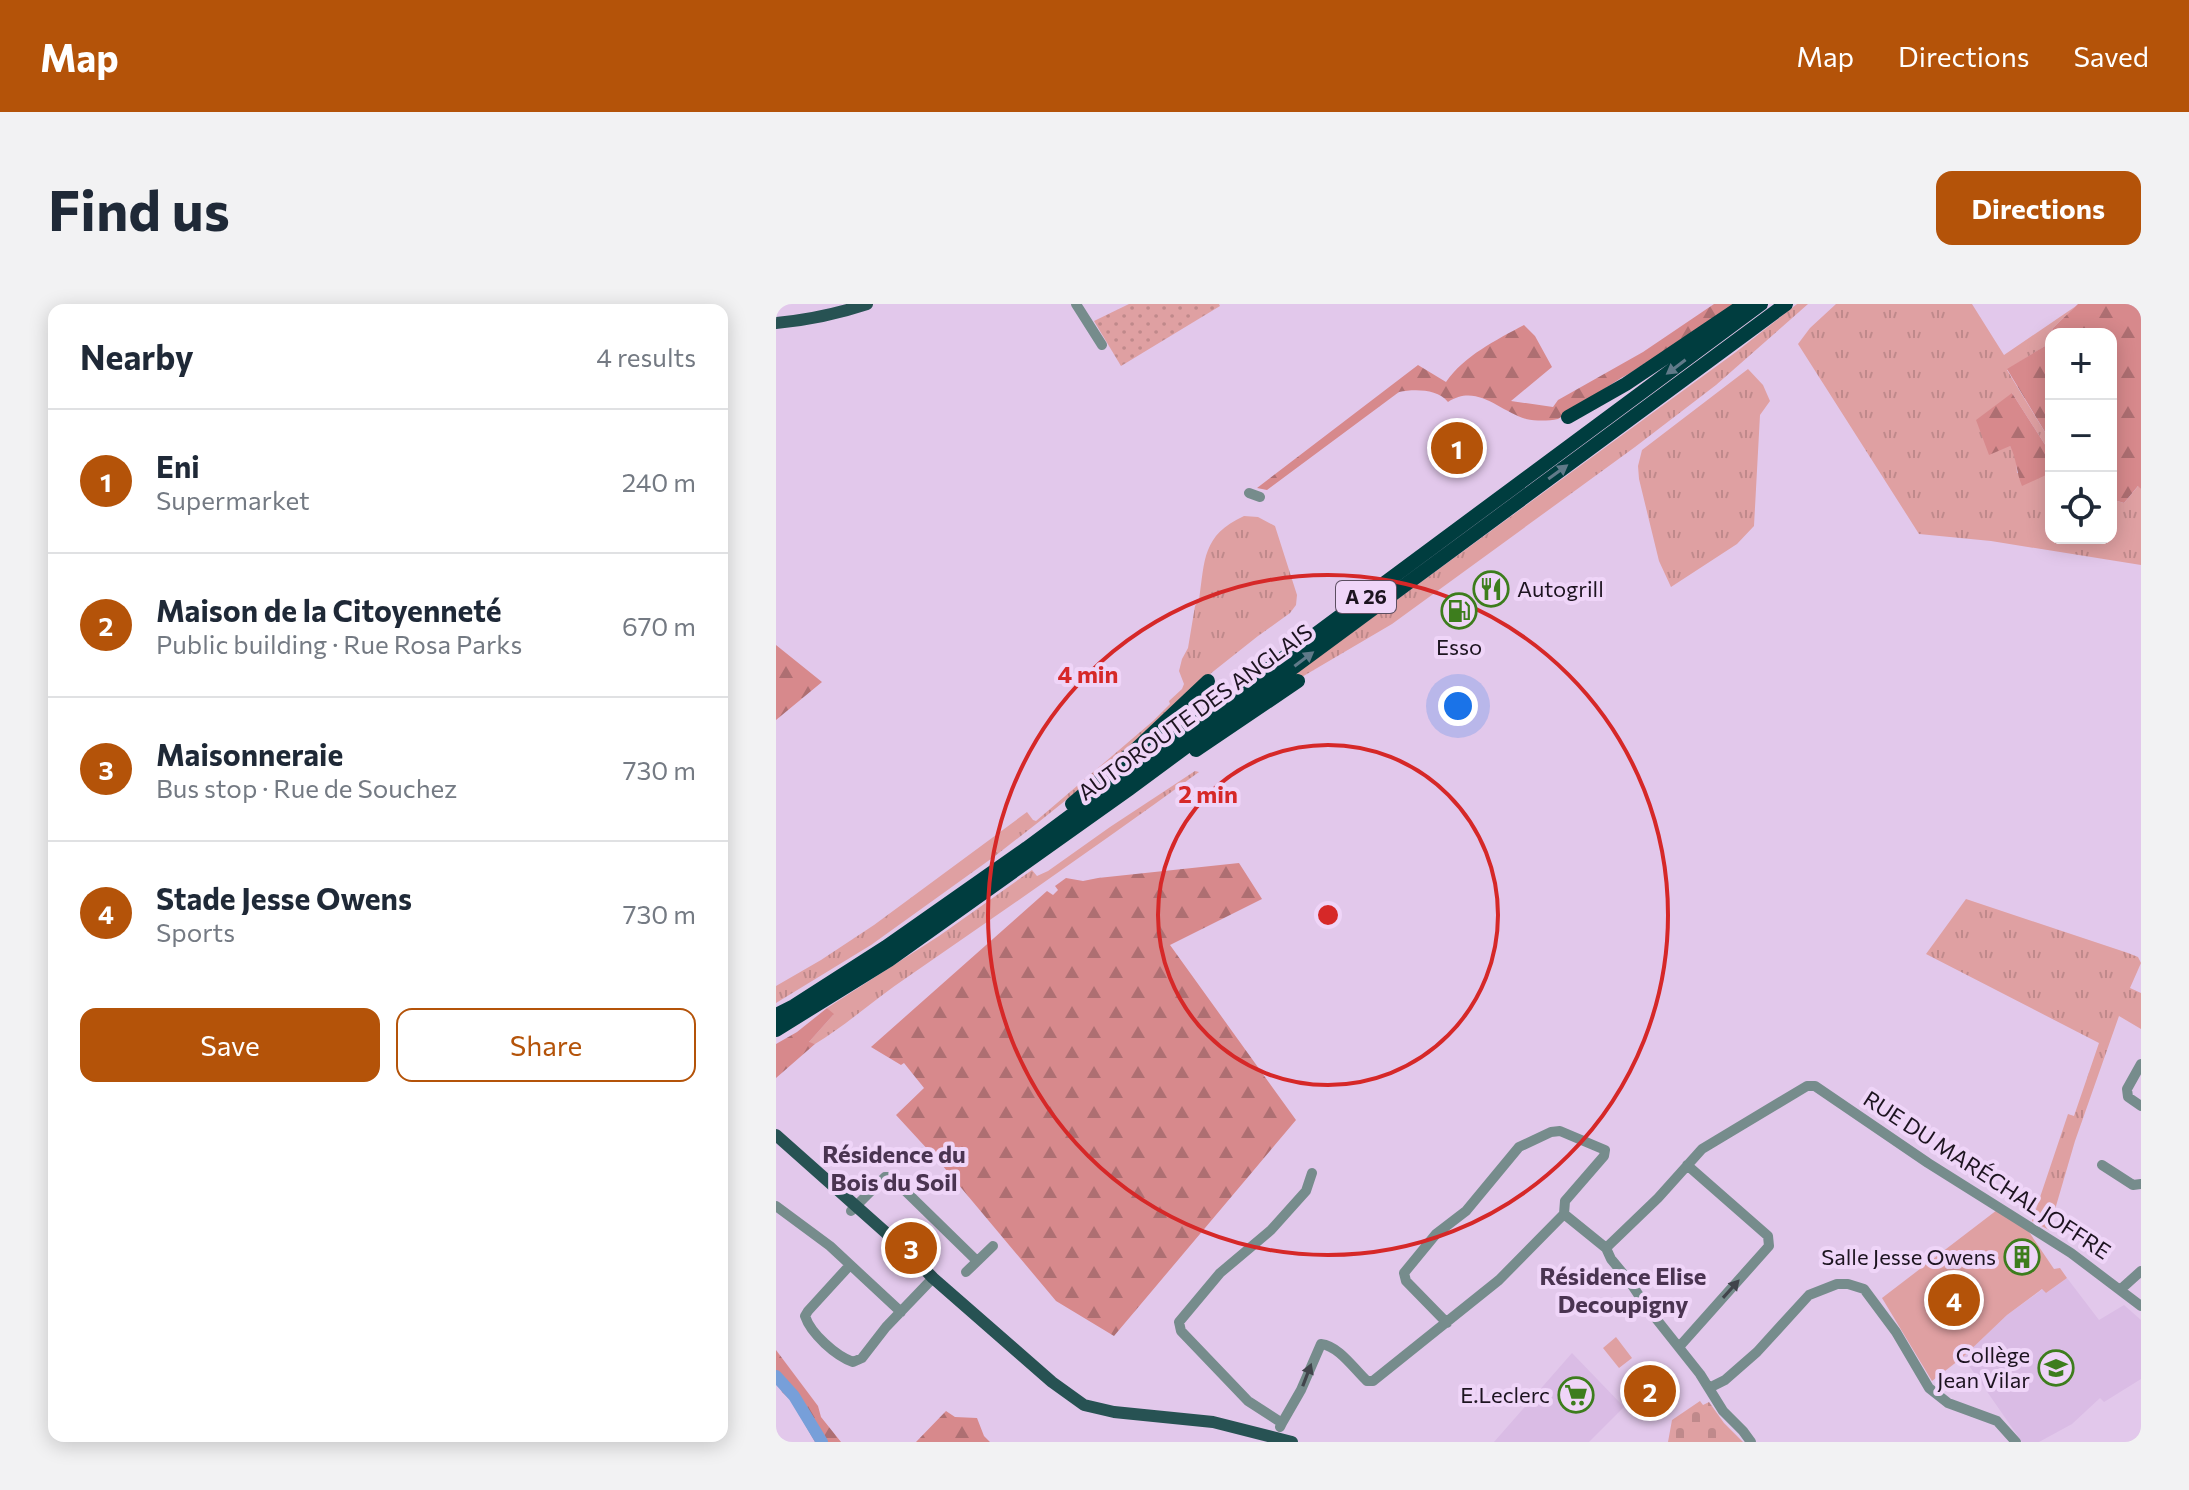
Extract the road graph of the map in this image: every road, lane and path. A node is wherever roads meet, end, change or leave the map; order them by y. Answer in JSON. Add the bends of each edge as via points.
{"nodes":[{"id":1,"x":867,"y":304,"type":"edge"},
{"id":2,"x":1076,"y":304,"type":"edge"},
{"id":3,"x":1745,"y":304,"type":"edge"},
{"id":4,"x":1761,"y":304,"type":"edge"},
{"id":5,"x":1786,"y":304,"type":"edge"},
{"id":6,"x":776,"y":323,"type":"edge"},
{"id":7,"x":1102,"y":345,"type":"dead end"},
{"id":8,"x":1568,"y":417,"type":"dead end"},
{"id":9,"x":1208,"y":681,"type":"dead end"},
{"id":10,"x":1298,"y":681,"type":"dead end"},
{"id":11,"x":1129,"y":789,"type":"junction"},
{"id":12,"x":970,"y":888,"type":"junction"},
{"id":13,"x":776,"y":1015,"type":"edge"},
{"id":14,"x":776,"y":1030,"type":"edge"},
{"id":15,"x":2141,"y":1064,"type":"edge"},
{"id":16,"x":2141,"y":1106,"type":"edge"},
{"id":17,"x":776,"y":1135,"type":"edge"},
{"id":18,"x":776,"y":1142,"type":"edge"},
{"id":19,"x":1687,"y":1165,"type":"junction"},
{"id":20,"x":2102,"y":1165,"type":"dead end"},
{"id":21,"x":1312,"y":1173,"type":"dead end"},
{"id":22,"x":2141,"y":1184,"type":"edge"},
{"id":23,"x":776,"y":1206,"type":"edge"},
{"id":24,"x":853,"y":1208,"type":"junction"},
{"id":25,"x":1564,"y":1214,"type":"junction"},
{"id":26,"x":993,"y":1246,"type":"dead end"},
{"id":27,"x":1606,"y":1248,"type":"junction"},
{"id":28,"x":977,"y":1261,"type":"junction"},
{"id":29,"x":850,"y":1265,"type":"junction"},
{"id":30,"x":2141,"y":1271,"type":"edge"},
{"id":31,"x":966,"y":1272,"type":"dead end"},
{"id":32,"x":933,"y":1278,"type":"junction"},
{"id":33,"x":2121,"y":1289,"type":"junction"},
{"id":34,"x":2141,"y":1306,"type":"edge"},
{"id":35,"x":901,"y":1312,"type":"junction"},
{"id":36,"x":1447,"y":1323,"type":"junction"},
{"id":37,"x":1679,"y":1347,"type":"junction"},
{"id":38,"x":1709,"y":1388,"type":"junction"},
{"id":39,"x":1282,"y":1423,"type":"junction"},
{"id":40,"x":1273,"y":1440,"type":"edge"},
{"id":41,"x":1292,"y":1442,"type":"edge"},
{"id":42,"x":1751,"y":1442,"type":"edge"},
{"id":43,"x":2016,"y":1442,"type":"edge"}],
"edges":[{"from":1,"to":6,"type":"main road"},
{"from":2,"to":7,"type":"street"},
{"from":3,"to":8,"type":"highway"},
{"from":4,"to":12,"type":"highway","name":"AUTOROUTE DES ANGLAIS","number":"A 26","one_way":true},
{"from":11,"to":5,"type":"highway","name":"AUTOROUTE DES ANGLAIS","number":"A 26","one_way":true},
{"from":9,"to":12,"type":"highway"},
{"from":10,"to":11,"type":"highway"},
{"from":11,"to":14,"type":"highway","name":"AUTOROUTE DES ANGLAIS","number":"A 26","via":[[889,960]]},
{"from":12,"to":13,"type":"highway","name":"AUTOROUTE DES ANGLAIS","number":"A 26"},
{"from":15,"to":16,"type":"street","via":[[2127,1089],[2128,1097]]},
{"from":17,"to":24,"type":"main road"},
{"from":18,"to":24,"type":"main road"},
{"from":19,"to":27,"type":"street"},
{"from":19,"to":33,"type":"street","name":"RUE DU MARÉCHAL JOFFRE","via":[[1702,1149],[1815,1086]]},
{"from":37,"to":19,"type":"street","one_way":true,"via":[[1769,1246],[1768,1236]]},
{"from":20,"to":22,"type":"street","via":[[2133,1185]]},
{"from":21,"to":39,"type":"street","via":[[1298,1201],[1220,1273],[1179,1322],[1181,1331],[1248,1401]]},
{"from":23,"to":29,"type":"street"},
{"from":24,"to":28,"type":"street","via":[[891,1177]]},
{"from":24,"to":32,"type":"main road"},
{"from":25,"to":27,"type":"street"},
{"from":25,"to":36,"type":"street"},
{"from":25,"to":36,"type":"street","via":[[1565,1201],[1605,1150],[1560,1131],[1514,1151],[1466,1211],[1436,1234],[1404,1273]]},
{"from":26,"to":28,"type":"street"},
{"from":27,"to":37,"type":"street"},
{"from":28,"to":31,"type":"street"},
{"from":29,"to":35,"type":"street"},
{"from":29,"to":35,"type":"street","via":[[805,1316],[832,1348],[853,1362],[862,1358]]},
{"from":30,"to":33,"type":"street"},
{"from":32,"to":35,"type":"street"},
{"from":32,"to":40,"type":"main road","via":[[1084,1405],[1213,1422]]},
{"from":33,"to":34,"type":"street","name":"RUE DU MARÉCHAL JOFFRE"},
{"from":39,"to":36,"type":"street","one_way":true,"via":[[1321,1344],[1373,1381]]},
{"from":37,"to":38,"type":"street"},
{"from":38,"to":42,"type":"street"},
{"from":38,"to":43,"type":"street","via":[[1757,1352],[1809,1295],[1848,1284],[1864,1289],[1929,1388],[1948,1403],[1997,1421]]},
{"from":39,"to":40,"type":"street"},
{"from":40,"to":41,"type":"main road"}]}
